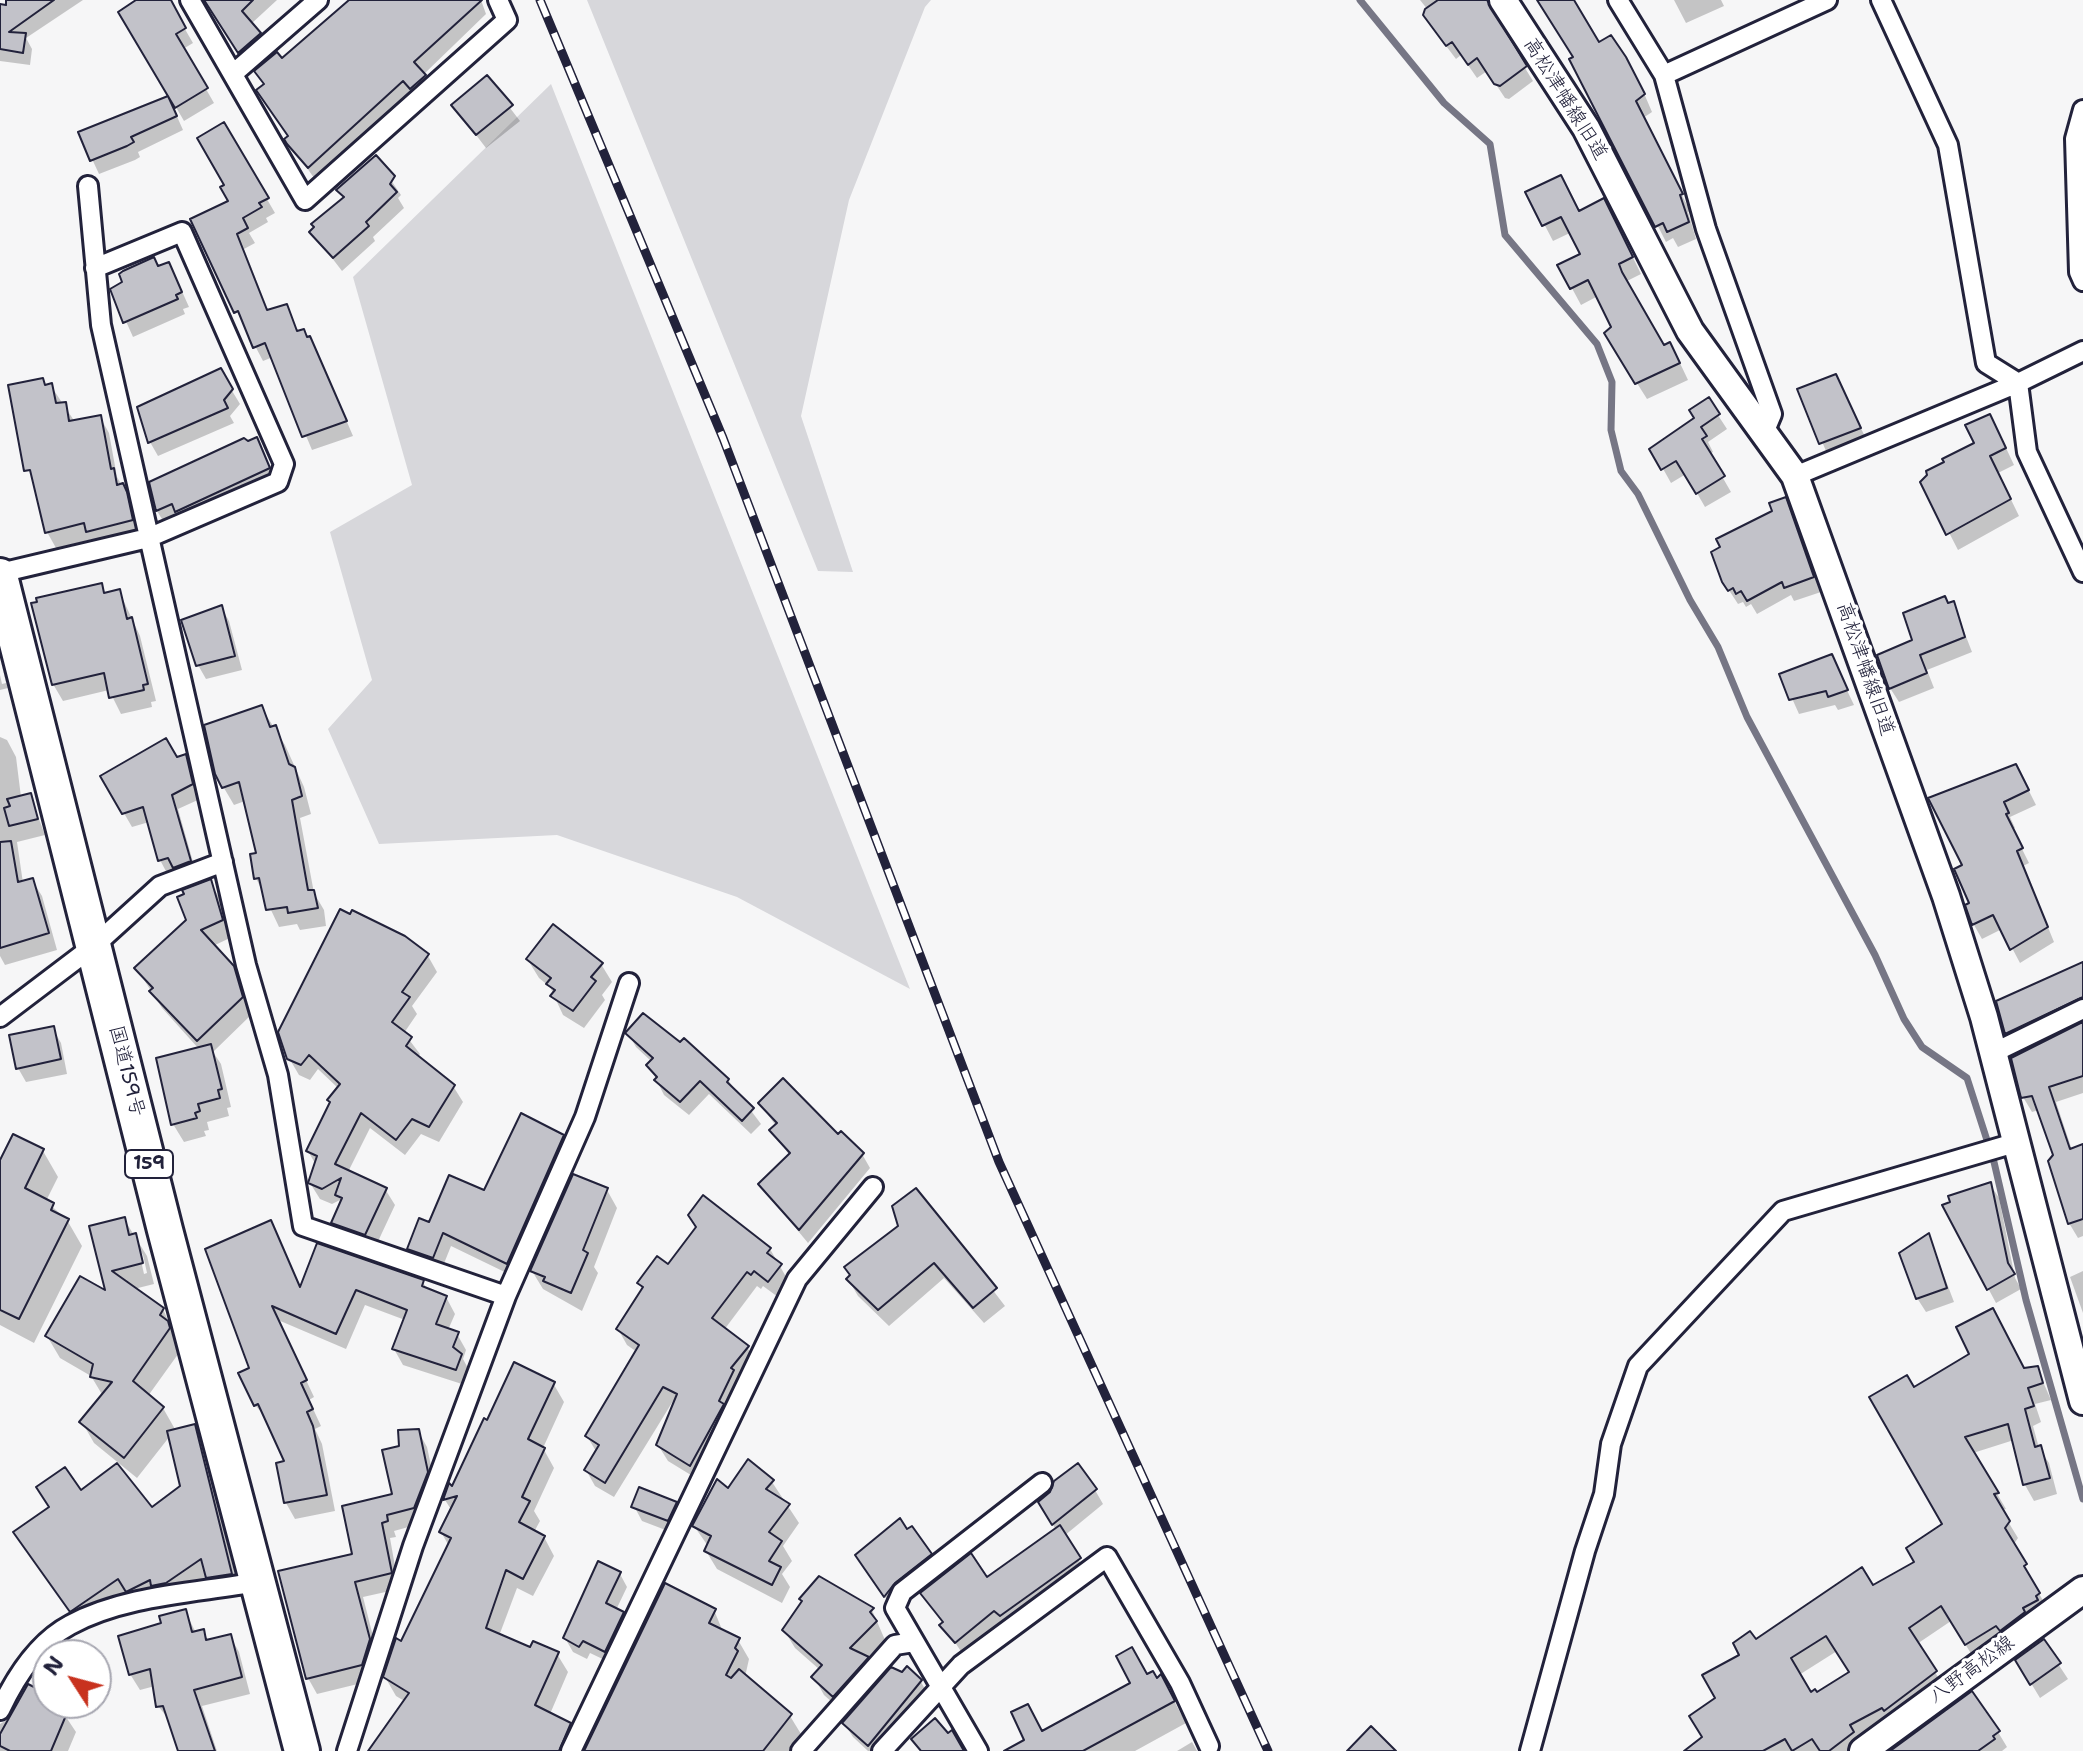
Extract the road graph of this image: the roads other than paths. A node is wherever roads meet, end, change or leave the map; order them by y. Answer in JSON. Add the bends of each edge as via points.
{"nodes":[{"id":1,"x":190,"y":0,"type":"edge"},
{"id":2,"x":318,"y":0,"type":"edge"},
{"id":3,"x":498,"y":0,"type":"edge"},
{"id":4,"x":1503,"y":0,"type":"edge"},
{"id":5,"x":1618,"y":0,"type":"edge"},
{"id":6,"x":1827,"y":0,"type":"edge"},
{"id":7,"x":1881,"y":0,"type":"edge"},
{"id":8,"x":234,"y":73,"type":"junction"},
{"id":9,"x":1664,"y":75,"type":"junction"},
{"id":10,"x":2083,"y":110,"type":"edge"},
{"id":11,"x":88,"y":186,"type":"dead end"},
{"id":12,"x":95,"y":268,"type":"junction"},
{"id":13,"x":2083,"y":281,"type":"edge"},
{"id":14,"x":2083,"y":351,"type":"edge"},
{"id":15,"x":2018,"y":383,"type":"junction"},
{"id":16,"x":1764,"y":433,"type":"junction"},
{"id":17,"x":1795,"y":476,"type":"junction"},
{"id":18,"x":148,"y":538,"type":"junction"},
{"id":19,"x":2083,"y":572,"type":"edge"},
{"id":20,"x":0,"y":575,"type":"edge"},
{"id":21,"x":223,"y":862,"type":"junction"},
{"id":22,"x":95,"y":945,"type":"junction"},
{"id":23,"x":629,"y":983,"type":"dead end"},
{"id":24,"x":2083,"y":1009,"type":"edge"},
{"id":25,"x":0,"y":1017,"type":"edge"},
{"id":26,"x":1995,"y":1052,"type":"junction"},
{"id":27,"x":2012,"y":1143,"type":"junction"},
{"id":28,"x":873,"y":1187,"type":"dead end"},
{"id":29,"x":506,"y":1296,"type":"junction"},
{"id":30,"x":2083,"y":1401,"type":"edge"},
{"id":31,"x":1042,"y":1483,"type":"dead end"},
{"id":32,"x":257,"y":1582,"type":"junction"},
{"id":33,"x":2083,"y":1590,"type":"edge"},
{"id":34,"x":914,"y":1642,"type":"junction"},
{"id":35,"x":941,"y":1689,"type":"junction"},
{"id":36,"x":0,"y":1710,"type":"edge"},
{"id":37,"x":1209,"y":1746,"type":"dead end"},
{"id":38,"x":302,"y":1751,"type":"edge"},
{"id":39,"x":347,"y":1751,"type":"edge"},
{"id":40,"x":571,"y":1751,"type":"edge"},
{"id":41,"x":801,"y":1751,"type":"edge"},
{"id":42,"x":882,"y":1751,"type":"edge"},
{"id":43,"x":978,"y":1751,"type":"edge"},
{"id":44,"x":1530,"y":1751,"type":"edge"},
{"id":45,"x":1863,"y":1751,"type":"edge"}],
"edges":[{"from":1,"to":8,"type":"street"},
{"from":2,"to":8,"type":"street"},
{"from":3,"to":8,"type":"street","via":[[507,20],[305,200]]},
{"from":4,"to":16,"type":"street","name":"高松津幡線旧道","via":[[1586,128],[1690,331]]},
{"from":5,"to":9,"type":"street"},
{"from":6,"to":9,"type":"street"},
{"from":7,"to":15,"type":"street","via":[[1948,145],[1986,363]]},
{"from":9,"to":16,"type":"street","via":[[1706,229],[1772,414]]},
{"from":10,"to":13,"type":"street","via":[[2075,139]]},
{"from":11,"to":12,"type":"street"},
{"from":12,"to":18,"type":"street","via":[[101,325]]},
{"from":12,"to":18,"type":"street","via":[[182,232],[284,464],[278,482]]},
{"from":14,"to":15,"type":"street"},
{"from":15,"to":17,"type":"street"},
{"from":15,"to":19,"type":"street","via":[[2027,452]]},
{"from":16,"to":17,"type":"street","name":"高松津幡線旧道"},
{"from":17,"to":26,"type":"street","name":"高松津幡線旧道","via":[[1946,896]]},
{"from":18,"to":20,"type":"street"},
{"from":18,"to":21,"type":"street"},
{"from":20,"to":22,"type":"highway","name":"国道159号","number":"159"},
{"from":21,"to":22,"type":"street","via":[[160,886]]},
{"from":21,"to":29,"type":"street","via":[[278,1075],[303,1226]]},
{"from":22,"to":25,"type":"street"},
{"from":22,"to":32,"type":"highway","name":"国道159号","number":"159"},
{"from":23,"to":29,"type":"street","via":[[585,1117]]},
{"from":24,"to":26,"type":"street"},
{"from":26,"to":27,"type":"street","name":"高松津幡線旧道"},
{"from":27,"to":30,"type":"street","name":"高松津幡線旧道"},
{"from":27,"to":44,"type":"street","via":[[1783,1211],[1638,1366],[1611,1444],[1604,1494]]},
{"from":28,"to":40,"type":"street","via":[[797,1279]]},
{"from":29,"to":39,"type":"street","via":[[413,1546]]},
{"from":31,"to":34,"type":"street","via":[[902,1592],[895,1608]]},
{"from":32,"to":36,"type":"street","via":[[120,1606],[69,1625],[29,1661]]},
{"from":32,"to":38,"type":"highway","name":"国道159号","number":"159"},
{"from":33,"to":45,"type":"street","name":"八野高松線"},
{"from":34,"to":35,"type":"street"},
{"from":34,"to":41,"type":"street","via":[[895,1645]]},
{"from":35,"to":37,"type":"street","via":[[961,1665],[1107,1557],[1180,1683]]},
{"from":35,"to":42,"type":"street"},
{"from":35,"to":43,"type":"street"}]}
